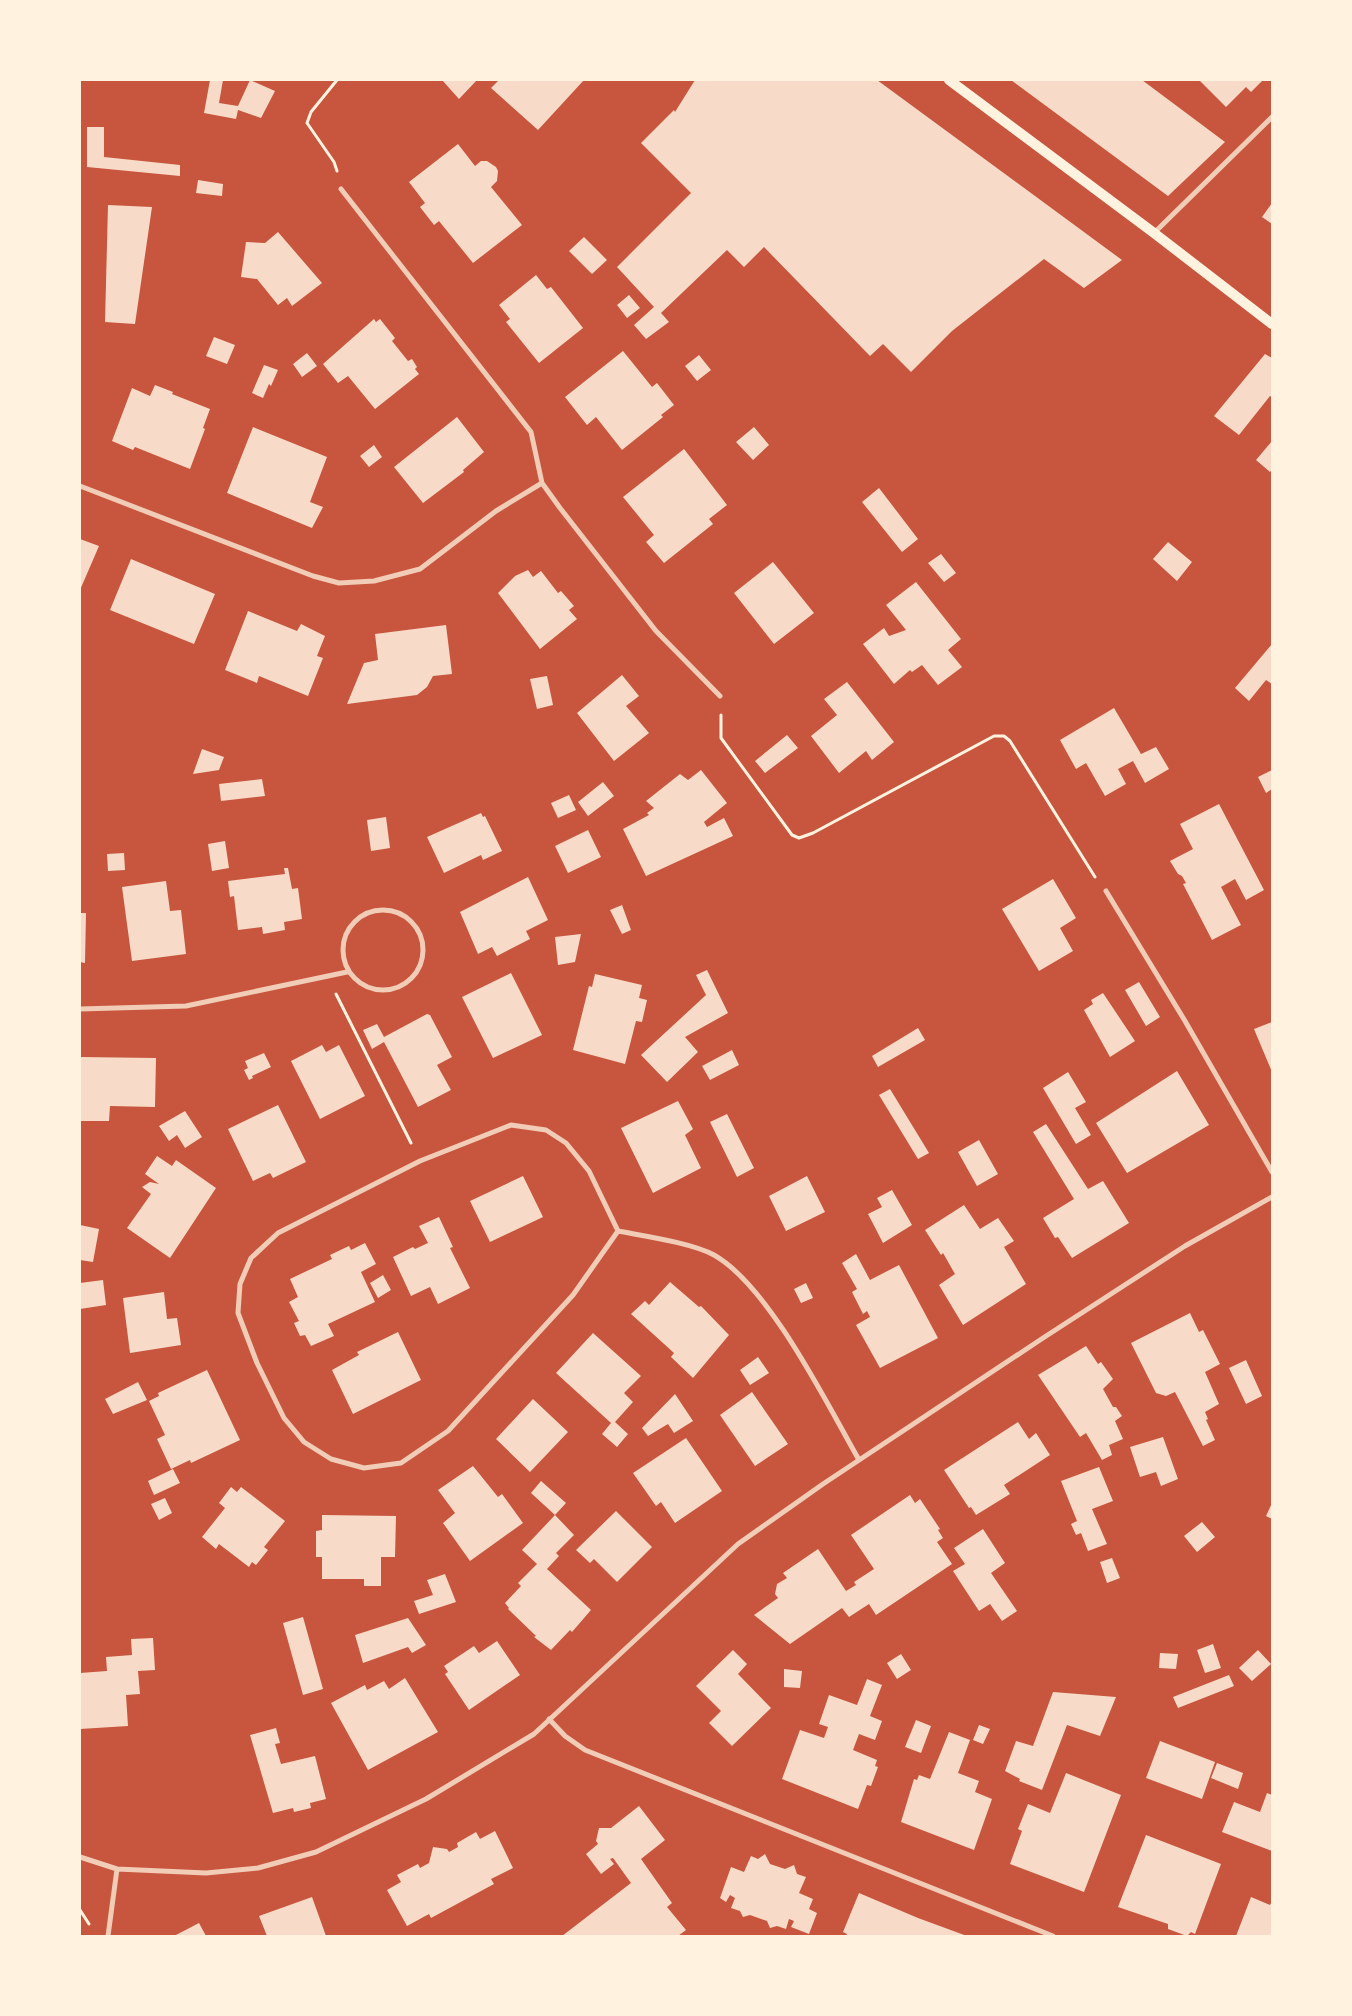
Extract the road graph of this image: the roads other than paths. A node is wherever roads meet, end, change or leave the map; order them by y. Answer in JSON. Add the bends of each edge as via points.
{"nodes":[{"id":1,"x":949,"y":80,"type":"edge"},
{"id":2,"x":1272,"y":117,"type":"edge"},
{"id":3,"x":341,"y":189,"type":"road end"},
{"id":4,"x":1154,"y":233,"type":"junction"},
{"id":5,"x":1272,"y":324,"type":"edge"},
{"id":6,"x":542,"y":483,"type":"junction"},
{"id":7,"x":80,"y":486,"type":"edge"},
{"id":8,"x":720,"y":696,"type":"road end"},
{"id":9,"x":1106,"y":891,"type":"road end"},
{"id":10,"x":347,"y":972,"type":"junction"},
{"id":11,"x":80,"y":1008,"type":"edge"},
{"id":12,"x":1272,"y":1172,"type":"edge"},
{"id":13,"x":1272,"y":1197,"type":"edge"},
{"id":14,"x":618,"y":1231,"type":"junction"},
{"id":15,"x":859,"y":1460,"type":"junction"},
{"id":16,"x":549,"y":1719,"type":"junction"},
{"id":17,"x":80,"y":1857,"type":"edge"},
{"id":18,"x":117,"y":1869,"type":"junction"},
{"id":19,"x":108,"y":1936,"type":"edge"},
{"id":20,"x":1053,"y":1936,"type":"edge"}],
"edges":[{"from":1,"to":4,"type":"main road"},
{"from":2,"to":4,"type":"street"},
{"from":3,"to":6,"type":"street","via":[[531,432]]},
{"from":4,"to":5,"type":"main road"},
{"from":6,"to":7,"type":"street","via":[[496,511],[420,568],[374,581],[339,582],[313,576]]},
{"from":6,"to":8,"type":"street","via":[[656,631]]},
{"from":9,"to":12,"type":"street","via":[[1186,1021]]},
{"from":10,"to":10,"type":"street","via":[[361,986],[378,991],[398,988],[417,973],[424,954],[421,934],[408,917],[390,909],[369,911],[348,927],[341,951]]},
{"from":10,"to":11,"type":"street","via":[[186,1006]]},
{"from":13,"to":15,"type":"street","via":[[1185,1246]]},
{"from":14,"to":14,"type":"street","via":[[589,1171],[566,1143],[546,1130],[512,1125],[420,1161],[278,1233],[251,1258],[240,1284],[238,1313],[257,1363],[284,1418],[304,1442],[331,1459],[364,1468],[401,1463],[448,1431],[573,1295]]},
{"from":14,"to":15,"type":"street","via":[[713,1254],[746,1280],[775,1319]]},
{"from":15,"to":16,"type":"street","via":[[738,1544]]},
{"from":16,"to":18,"type":"street","via":[[534,1734],[426,1799],[316,1852],[258,1868],[206,1873]]},
{"from":16,"to":20,"type":"street","via":[[585,1750]]},
{"from":17,"to":18,"type":"street"},
{"from":18,"to":19,"type":"street"}]}
